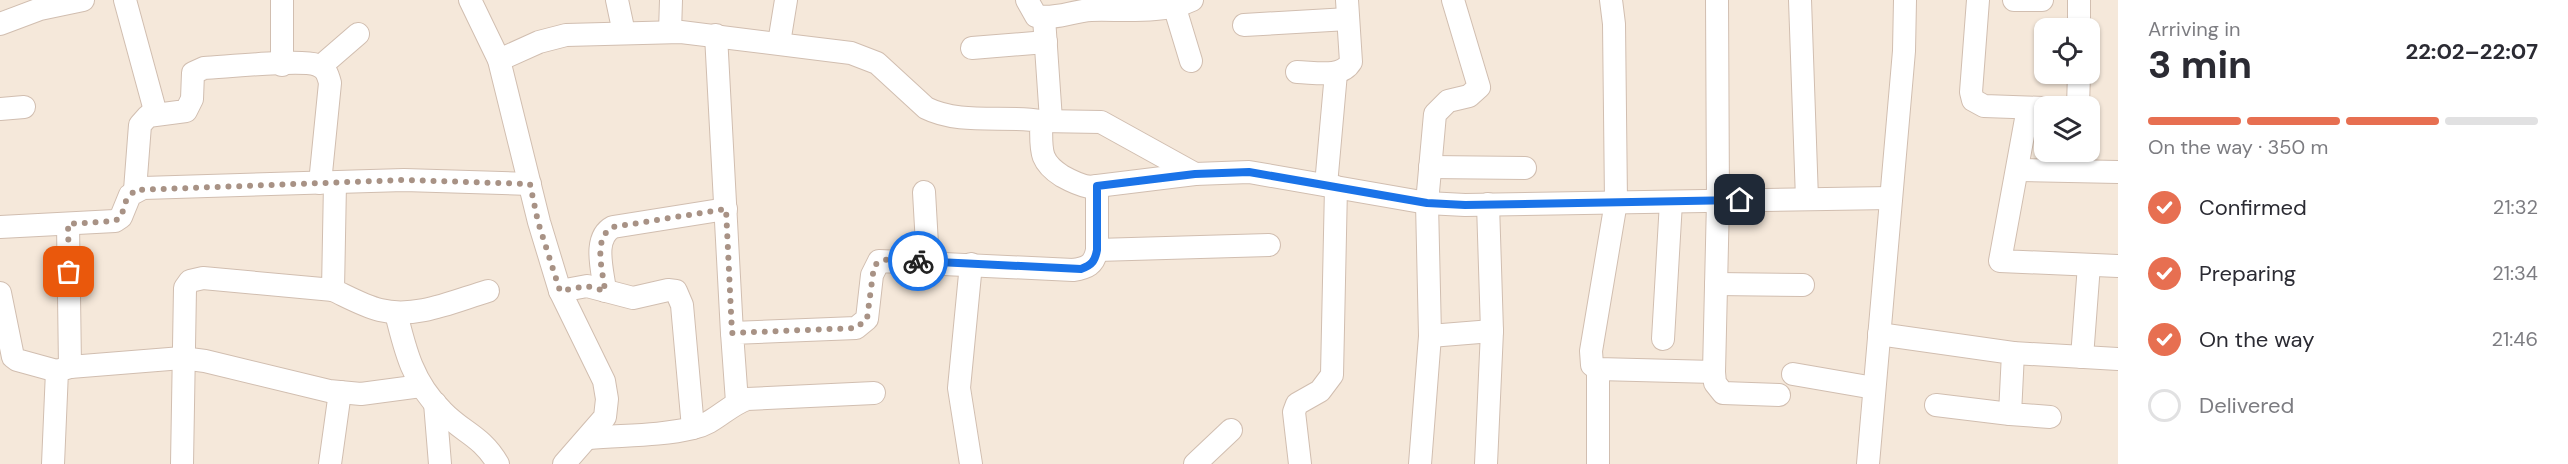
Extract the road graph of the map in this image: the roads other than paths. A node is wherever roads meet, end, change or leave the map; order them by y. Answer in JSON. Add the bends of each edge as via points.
{"nodes":[{"id":1,"x":125,"y":0,"type":"edge"},
{"id":2,"x":282,"y":0,"type":"edge"},
{"id":3,"x":470,"y":0,"type":"edge"},
{"id":4,"x":617,"y":0,"type":"edge"},
{"id":5,"x":671,"y":0,"type":"edge"},
{"id":6,"x":786,"y":0,"type":"edge"},
{"id":7,"x":1027,"y":0,"type":"edge"},
{"id":8,"x":1453,"y":0,"type":"edge"},
{"id":9,"x":1611,"y":0,"type":"edge"},
{"id":10,"x":1717,"y":0,"type":"edge"},
{"id":11,"x":1800,"y":0,"type":"edge"},
{"id":12,"x":1905,"y":0,"type":"edge"},
{"id":13,"x":1978,"y":0,"type":"edge"},
{"id":14,"x":2014,"y":0,"type":"edge"},
{"id":15,"x":2042,"y":0,"type":"edge"},
{"id":16,"x":2048,"y":0,"type":"edge"},
{"id":17,"x":2079,"y":0,"type":"edge"},
{"id":18,"x":69,"y":2,"type":"edge"},
{"id":19,"x":1183,"y":2,"type":"edge"},
{"id":20,"x":1348,"y":9,"type":"edge"},
{"id":21,"x":1044,"y":18,"type":"junction"},
{"id":22,"x":2079,"y":18,"type":"edge"},
{"id":23,"x":0,"y":24,"type":"edge"},
{"id":24,"x":1244,"y":25,"type":"dead end"},
{"id":25,"x":670,"y":32,"type":"junction"},
{"id":26,"x":624,"y":33,"type":"junction"},
{"id":27,"x":358,"y":34,"type":"dead end"},
{"id":28,"x":716,"y":35,"type":"junction"},
{"id":29,"x":1046,"y":42,"type":"junction"},
{"id":30,"x":779,"y":43,"type":"junction"},
{"id":31,"x":972,"y":48,"type":"dead end"},
{"id":32,"x":500,"y":60,"type":"junction"},
{"id":33,"x":1191,"y":61,"type":"dead end"},
{"id":34,"x":282,"y":65,"type":"junction"},
{"id":35,"x":321,"y":66,"type":"junction"},
{"id":36,"x":1297,"y":72,"type":"dead end"},
{"id":37,"x":1336,"y":73,"type":"junction"},
{"id":38,"x":24,"y":107,"type":"dead end"},
{"id":39,"x":2034,"y":108,"type":"edge"},
{"id":40,"x":0,"y":109,"type":"edge"},
{"id":41,"x":156,"y":114,"type":"junction"},
{"id":42,"x":2034,"y":115,"type":"edge"},
{"id":43,"x":1046,"y":121,"type":"junction"},
{"id":44,"x":1430,"y":167,"type":"junction"},
{"id":45,"x":1525,"y":168,"type":"dead end"},
{"id":46,"x":2018,"y":170,"type":"junction"},
{"id":47,"x":2118,"y":172,"type":"edge"},
{"id":48,"x":1195,"y":174,"type":"junction"},
{"id":49,"x":327,"y":183,"type":"junction"},
{"id":50,"x":530,"y":184,"type":"junction"},
{"id":51,"x":1097,"y":186,"type":"junction"},
{"id":52,"x":1331,"y":186,"type":"junction"},
{"id":53,"x":135,"y":190,"type":"junction"},
{"id":54,"x":924,"y":192,"type":"dead end"},
{"id":55,"x":1891,"y":198,"type":"junction"},
{"id":56,"x":1807,"y":200,"type":"junction"},
{"id":57,"x":1671,"y":201,"type":"junction"},
{"id":58,"x":1718,"y":201,"type":"junction"},
{"id":59,"x":1616,"y":202,"type":"junction"},
{"id":60,"x":1427,"y":203,"type":"junction"},
{"id":61,"x":1488,"y":204,"type":"junction"},
{"id":62,"x":726,"y":209,"type":"junction"},
{"id":63,"x":68,"y":224,"type":"junction"},
{"id":64,"x":0,"y":227,"type":"edge"},
{"id":65,"x":1269,"y":245,"type":"dead end"},
{"id":66,"x":1097,"y":250,"type":"junction"},
{"id":67,"x":928,"y":262,"type":"junction"},
{"id":68,"x":971,"y":264,"type":"junction"},
{"id":69,"x":2089,"y":265,"type":"junction"},
{"id":70,"x":2118,"y":266,"type":"edge"},
{"id":71,"x":1716,"y":284,"type":"junction"},
{"id":72,"x":1803,"y":285,"type":"dead end"},
{"id":73,"x":333,"y":290,"type":"junction"},
{"id":74,"x":488,"y":291,"type":"dead end"},
{"id":75,"x":560,"y":291,"type":"junction"},
{"id":76,"x":605,"y":291,"type":"junction"},
{"id":77,"x":0,"y":293,"type":"edge"},
{"id":78,"x":396,"y":313,"type":"junction"},
{"id":79,"x":1492,"y":331,"type":"junction"},
{"id":80,"x":732,"y":333,"type":"junction"},
{"id":81,"x":1879,"y":334,"type":"junction"},
{"id":82,"x":1430,"y":336,"type":"junction"},
{"id":83,"x":1663,"y":339,"type":"dead end"},
{"id":84,"x":2013,"y":353,"type":"junction"},
{"id":85,"x":2082,"y":357,"type":"junction"},
{"id":86,"x":182,"y":358,"type":"junction"},
{"id":87,"x":2118,"y":359,"type":"edge"},
{"id":88,"x":64,"y":369,"type":"junction"},
{"id":89,"x":1598,"y":369,"type":"junction"},
{"id":90,"x":1714,"y":372,"type":"junction"},
{"id":91,"x":1793,"y":374,"type":"dead end"},
{"id":92,"x":1874,"y":388,"type":"junction"},
{"id":93,"x":340,"y":392,"type":"junction"},
{"id":94,"x":874,"y":393,"type":"dead end"},
{"id":95,"x":428,"y":395,"type":"junction"},
{"id":96,"x":1779,"y":395,"type":"dead end"},
{"id":97,"x":737,"y":402,"type":"junction"},
{"id":98,"x":1936,"y":405,"type":"dead end"},
{"id":99,"x":2010,"y":414,"type":"junction"},
{"id":100,"x":2050,"y":417,"type":"dead end"},
{"id":101,"x":693,"y":428,"type":"junction"},
{"id":102,"x":1231,"y":430,"type":"dead end"},
{"id":103,"x":589,"y":438,"type":"junction"},
{"id":104,"x":53,"y":464,"type":"edge"},
{"id":105,"x":182,"y":464,"type":"edge"},
{"id":106,"x":330,"y":464,"type":"edge"},
{"id":107,"x":440,"y":464,"type":"edge"},
{"id":108,"x":498,"y":464,"type":"edge"},
{"id":109,"x":564,"y":464,"type":"edge"},
{"id":110,"x":971,"y":464,"type":"edge"},
{"id":111,"x":1195,"y":464,"type":"edge"},
{"id":112,"x":1300,"y":464,"type":"edge"},
{"id":113,"x":1420,"y":464,"type":"edge"},
{"id":114,"x":1486,"y":464,"type":"edge"},
{"id":115,"x":1598,"y":464,"type":"edge"},
{"id":116,"x":1868,"y":464,"type":"edge"}],
"edges":[{"from":1,"to":41,"type":"street"},
{"from":2,"to":34,"type":"street"},
{"from":3,"to":32,"type":"street"},
{"from":4,"to":26,"type":"street"},
{"from":5,"to":25,"type":"street"},
{"from":6,"to":30,"type":"street"},
{"from":7,"to":21,"type":"street","via":[[1036,16]]},
{"from":8,"to":44,"type":"street","via":[[1479,87],[1469,96],[1440,106]]},
{"from":9,"to":59,"type":"street"},
{"from":10,"to":58,"type":"street"},
{"from":11,"to":56,"type":"street"},
{"from":12,"to":55,"type":"street"},
{"from":13,"to":39,"type":"street","via":[[1973,100],[1984,106]]},
{"from":14,"to":15,"type":"street"},
{"from":15,"to":16,"type":"street"},
{"from":17,"to":22,"type":"street"},
{"from":18,"to":23,"type":"street"},
{"from":19,"to":21,"type":"street"},
{"from":19,"to":33,"type":"street"},
{"from":20,"to":24,"type":"street"},
{"from":20,"to":37,"type":"street","via":[[1351,62],[1348,68]]},
{"from":21,"to":29,"type":"street"},
{"from":25,"to":26,"type":"street"},
{"from":25,"to":28,"type":"street"},
{"from":26,"to":32,"type":"street","via":[[554,37]]},
{"from":27,"to":35,"type":"street"},
{"from":28,"to":30,"type":"street"},
{"from":28,"to":62,"type":"street"},
{"from":29,"to":31,"type":"street"},
{"from":29,"to":43,"type":"street"},
{"from":30,"to":43,"type":"street","via":[[866,57],[888,70],[926,108],[944,115]]},
{"from":32,"to":50,"type":"street"},
{"from":34,"to":35,"type":"street"},
{"from":34,"to":41,"type":"street","via":[[198,69],[190,78],[192,99],[186,111]]},
{"from":35,"to":49,"type":"street","via":[[330,83]]},
{"from":36,"to":37,"type":"street"},
{"from":37,"to":52,"type":"street"},
{"from":38,"to":40,"type":"street"},
{"from":41,"to":53,"type":"street","via":[[140,125]]},
{"from":42,"to":46,"type":"street"},
{"from":43,"to":48,"type":"street","via":[[1101,122]]},
{"from":43,"to":51,"type":"street","via":[[1042,156],[1047,167],[1075,183]]},
{"from":44,"to":45,"type":"street"},
{"from":44,"to":60,"type":"street"},
{"from":46,"to":47,"type":"street"},
{"from":46,"to":69,"type":"street","via":[[2000,261]]},
{"from":48,"to":51,"type":"street"},
{"from":48,"to":52,"type":"street","via":[[1249,172]]},
{"from":49,"to":50,"type":"street","via":[[404,180]]},
{"from":49,"to":53,"type":"street"},
{"from":49,"to":73,"type":"street"},
{"from":50,"to":75,"type":"street"},
{"from":51,"to":66,"type":"street"},
{"from":52,"to":60,"type":"street"},
{"from":52,"to":112,"type":"street","via":[[1332,375],[1320,392],[1297,404],[1294,412]]},
{"from":53,"to":63,"type":"street","via":[[115,221]]},
{"from":54,"to":67,"type":"street"},
{"from":55,"to":56,"type":"street"},
{"from":55,"to":81,"type":"street"},
{"from":56,"to":58,"type":"street"},
{"from":57,"to":58,"type":"street"},
{"from":57,"to":59,"type":"street"},
{"from":57,"to":83,"type":"street"},
{"from":58,"to":71,"type":"street"},
{"from":59,"to":61,"type":"street"},
{"from":59,"to":89,"type":"street","via":[[1590,359]]},
{"from":60,"to":61,"type":"street"},
{"from":60,"to":82,"type":"street"},
{"from":61,"to":79,"type":"street"},
{"from":62,"to":76,"type":"street","via":[[607,230],[600,243]]},
{"from":62,"to":80,"type":"street"},
{"from":63,"to":64,"type":"street"},
{"from":63,"to":88,"type":"street"},
{"from":65,"to":66,"type":"street"},
{"from":66,"to":68,"type":"street","via":[[1089,266],[1073,270]]},
{"from":67,"to":68,"type":"street"},
{"from":67,"to":80,"type":"street","via":[[879,261],[872,275],[867,319],[856,328]]},
{"from":68,"to":110,"type":"street","via":[[960,388]]},
{"from":69,"to":70,"type":"street"},
{"from":69,"to":85,"type":"street"},
{"from":71,"to":72,"type":"street"},
{"from":71,"to":90,"type":"street"},
{"from":73,"to":78,"type":"street","via":[[364,305]]},
{"from":73,"to":86,"type":"street","via":[[196,278],[185,288]]},
{"from":74,"to":78,"type":"street","via":[[426,310]]},
{"from":75,"to":76,"type":"street","via":[[586,286]]},
{"from":75,"to":103,"type":"street","via":[[604,381],[605,417]]},
{"from":76,"to":101,"type":"street","via":[[633,298],[668,290],[680,296]]},
{"from":77,"to":88,"type":"street","via":[[14,357],[26,363]]},
{"from":78,"to":95,"type":"street","via":[[409,363]]},
{"from":79,"to":82,"type":"street"},
{"from":79,"to":114,"type":"street"},
{"from":80,"to":97,"type":"street"},
{"from":81,"to":84,"type":"street"},
{"from":81,"to":92,"type":"street"},
{"from":82,"to":113,"type":"street"},
{"from":84,"to":85,"type":"street"},
{"from":84,"to":99,"type":"street"},
{"from":85,"to":87,"type":"street"},
{"from":86,"to":88,"type":"street"},
{"from":86,"to":93,"type":"street"},
{"from":86,"to":105,"type":"street"},
{"from":88,"to":104,"type":"street"},
{"from":89,"to":90,"type":"street"},
{"from":89,"to":115,"type":"street"},
{"from":90,"to":96,"type":"street","via":[[1714,384],[1723,393]]},
{"from":91,"to":92,"type":"street"},
{"from":92,"to":116,"type":"street"},
{"from":93,"to":95,"type":"street"},
{"from":93,"to":106,"type":"street"},
{"from":94,"to":97,"type":"street"},
{"from":95,"to":107,"type":"street"},
{"from":95,"to":108,"type":"street","via":[[451,419],[482,441]]},
{"from":97,"to":101,"type":"street","via":[[717,418]]},
{"from":98,"to":99,"type":"street"},
{"from":99,"to":100,"type":"street"},
{"from":101,"to":103,"type":"street"},
{"from":102,"to":111,"type":"street"},
{"from":103,"to":109,"type":"street"}]}
